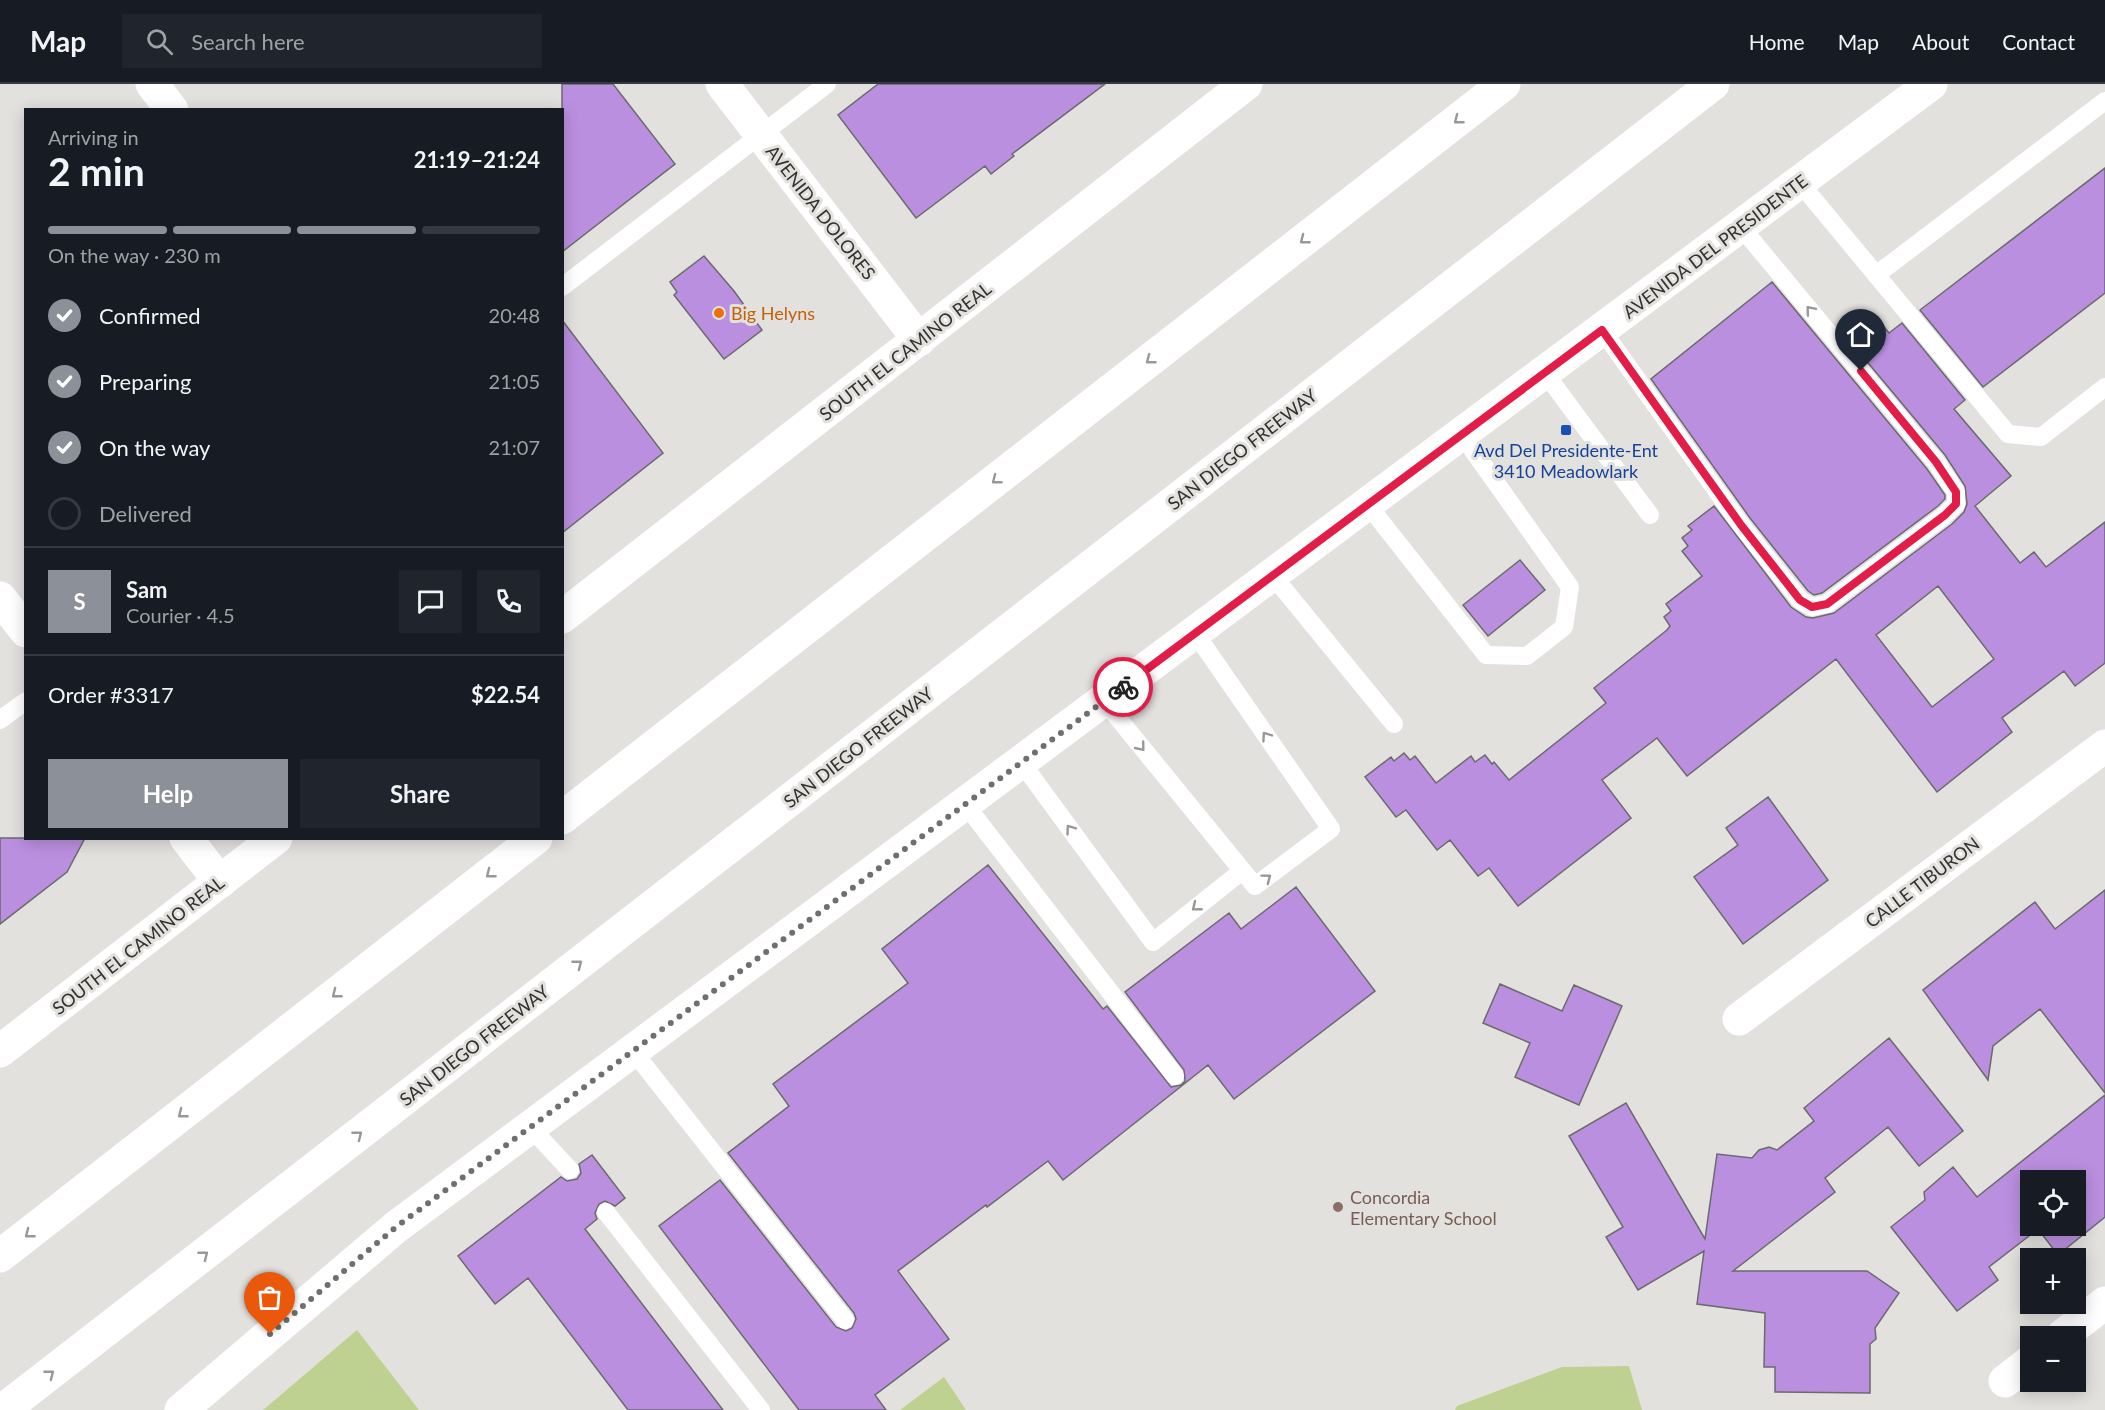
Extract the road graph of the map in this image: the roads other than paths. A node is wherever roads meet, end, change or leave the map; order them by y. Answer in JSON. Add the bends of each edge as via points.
{"nodes":[{"id":1,"x":152,"y":84,"type":"edge"},
{"id":2,"x":722,"y":84,"type":"edge"},
{"id":3,"x":827,"y":84,"type":"edge"},
{"id":4,"x":1246,"y":84,"type":"edge"},
{"id":5,"x":1504,"y":84,"type":"edge"},
{"id":6,"x":1713,"y":84,"type":"edge"},
{"id":7,"x":1931,"y":84,"type":"edge"},
{"id":8,"x":2105,"y":101,"type":"edge"},
{"id":9,"x":170,"y":108,"type":"edge"},
{"id":10,"x":762,"y":135,"type":"junction"},
{"id":11,"x":1800,"y":183,"type":"junction"},
{"id":12,"x":1741,"y":226,"type":"junction"},
{"id":13,"x":1876,"y":275,"type":"junction"},
{"id":14,"x":564,"y":285,"type":"edge"},
{"id":15,"x":1602,"y":330,"type":"junction"},
{"id":16,"x":919,"y":340,"type":"junction"},
{"id":17,"x":1545,"y":373,"type":"junction"},
{"id":18,"x":2105,"y":387,"type":"edge"},
{"id":19,"x":1462,"y":435,"type":"junction"},
{"id":20,"x":1368,"y":505,"type":"junction"},
{"id":21,"x":1650,"y":515,"type":"dead end"},
{"id":22,"x":1273,"y":576,"type":"junction"},
{"id":23,"x":0,"y":598,"type":"edge"},
{"id":24,"x":564,"y":615,"type":"edge"},
{"id":25,"x":24,"y":628,"type":"edge"},
{"id":26,"x":1195,"y":633,"type":"junction"},
{"id":27,"x":1104,"y":701,"type":"junction"},
{"id":28,"x":24,"y":702,"type":"edge"},
{"id":29,"x":0,"y":720,"type":"edge"},
{"id":30,"x":1394,"y":724,"type":"dead end"},
{"id":31,"x":2105,"y":746,"type":"edge"},
{"id":32,"x":1021,"y":762,"type":"junction"},
{"id":33,"x":965,"y":804,"type":"junction"},
{"id":34,"x":564,"y":816,"type":"edge"},
{"id":35,"x":188,"y":840,"type":"edge"},
{"id":36,"x":273,"y":840,"type":"edge"},
{"id":37,"x":533,"y":840,"type":"edge"},
{"id":38,"x":1242,"y":871,"type":"junction"},
{"id":39,"x":220,"y":882,"type":"junction"},
{"id":40,"x":1739,"y":1019,"type":"dead end"},
{"id":41,"x":0,"y":1051,"type":"edge"},
{"id":42,"x":633,"y":1052,"type":"junction"},
{"id":43,"x":1175,"y":1076,"type":"dead end"},
{"id":44,"x":531,"y":1127,"type":"junction"},
{"id":45,"x":570,"y":1170,"type":"dead end"},
{"id":46,"x":606,"y":1212,"type":"dead end"},
{"id":47,"x":0,"y":1256,"type":"edge"},
{"id":48,"x":2105,"y":1303,"type":"edge"},
{"id":49,"x":845,"y":1320,"type":"dead end"},
{"id":50,"x":2075,"y":1326,"type":"edge"},
{"id":51,"x":2020,"y":1370,"type":"edge"},
{"id":52,"x":2005,"y":1382,"type":"dead end"},
{"id":53,"x":3,"y":1410,"type":"edge"},
{"id":54,"x":181,"y":1410,"type":"edge"},
{"id":55,"x":761,"y":1410,"type":"edge"}],
"edges":[{"from":1,"to":9,"type":"main road"},
{"from":2,"to":10,"type":"main road","name":"AVENIDA DOLORES"},
{"from":3,"to":10,"type":"lane"},
{"from":4,"to":16,"type":"main road","name":"SOUTH EL CAMINO REAL"},
{"from":5,"to":34,"type":"main road","one_way":true},
{"from":53,"to":6,"type":"main road","name":"SAN DIEGO FREEWAY","one_way":true},
{"from":7,"to":11,"type":"main road","name":"AVENIDA DEL PRESIDENTE"},
{"from":8,"to":13,"type":"lane"},
{"from":10,"to":14,"type":"lane"},
{"from":10,"to":16,"type":"main road","name":"AVENIDA DOLORES"},
{"from":11,"to":12,"type":"main road","name":"AVENIDA DEL PRESIDENTE"},
{"from":11,"to":13,"type":"lane"},
{"from":12,"to":15,"type":"main road","name":"AVENIDA DEL PRESIDENTE"},
{"from":15,"to":12,"type":"lane","one_way":true,"via":[[1741,525],[1800,600],[1812,607],[1827,604],[1945,515],[1956,504],[1956,492],[1936,462]]},
{"from":13,"to":18,"type":"lane","via":[[2008,434],[2040,437]]},
{"from":15,"to":17,"type":"main road","name":"AVENIDA DEL PRESIDENTE"},
{"from":16,"to":24,"type":"main road","name":"SOUTH EL CAMINO REAL"},
{"from":17,"to":19,"type":"main road","name":"AVENIDA DEL PRESIDENTE"},
{"from":17,"to":21,"type":"lane"},
{"from":19,"to":20,"type":"main road","name":"AVENIDA DEL PRESIDENTE"},
{"from":19,"to":20,"type":"lane","via":[[1570,587],[1563,627],[1527,656],[1486,655]]},
{"from":20,"to":22,"type":"main road","name":"AVENIDA DEL PRESIDENTE"},
{"from":22,"to":26,"type":"main road","name":"AVENIDA DEL PRESIDENTE"},
{"from":22,"to":30,"type":"lane"},
{"from":23,"to":25,"type":"main road"},
{"from":26,"to":27,"type":"main road","name":"AVENIDA DEL PRESIDENTE"},
{"from":38,"to":26,"type":"lane","one_way":true,"via":[[1255,886],[1332,829]]},
{"from":27,"to":32,"type":"main road","name":"AVENIDA DEL PRESIDENTE"},
{"from":27,"to":38,"type":"lane","one_way":true},
{"from":28,"to":29,"type":"lane"},
{"from":31,"to":40,"type":"main road","name":"CALLE TIBURON"},
{"from":32,"to":33,"type":"main road","name":"AVENIDA DEL PRESIDENTE"},
{"from":38,"to":32,"type":"lane","one_way":true,"via":[[1153,942]]},
{"from":33,"to":42,"type":"main road","name":"AVENIDA DEL PRESIDENTE"},
{"from":33,"to":43,"type":"lane"},
{"from":35,"to":39,"type":"main road"},
{"from":36,"to":39,"type":"main road","name":"SOUTH EL CAMINO REAL"},
{"from":37,"to":47,"type":"main road","one_way":true},
{"from":39,"to":41,"type":"main road","name":"SOUTH EL CAMINO REAL"},
{"from":42,"to":44,"type":"main road","name":"AVENIDA DEL PRESIDENTE"},
{"from":42,"to":49,"type":"lane"},
{"from":44,"to":45,"type":"lane"},
{"from":44,"to":54,"type":"main road","name":"AVENIDA DEL PRESIDENTE","via":[[396,1227]]},
{"from":46,"to":55,"type":"lane"},
{"from":48,"to":50,"type":"main road"},
{"from":51,"to":52,"type":"main road"}]}
